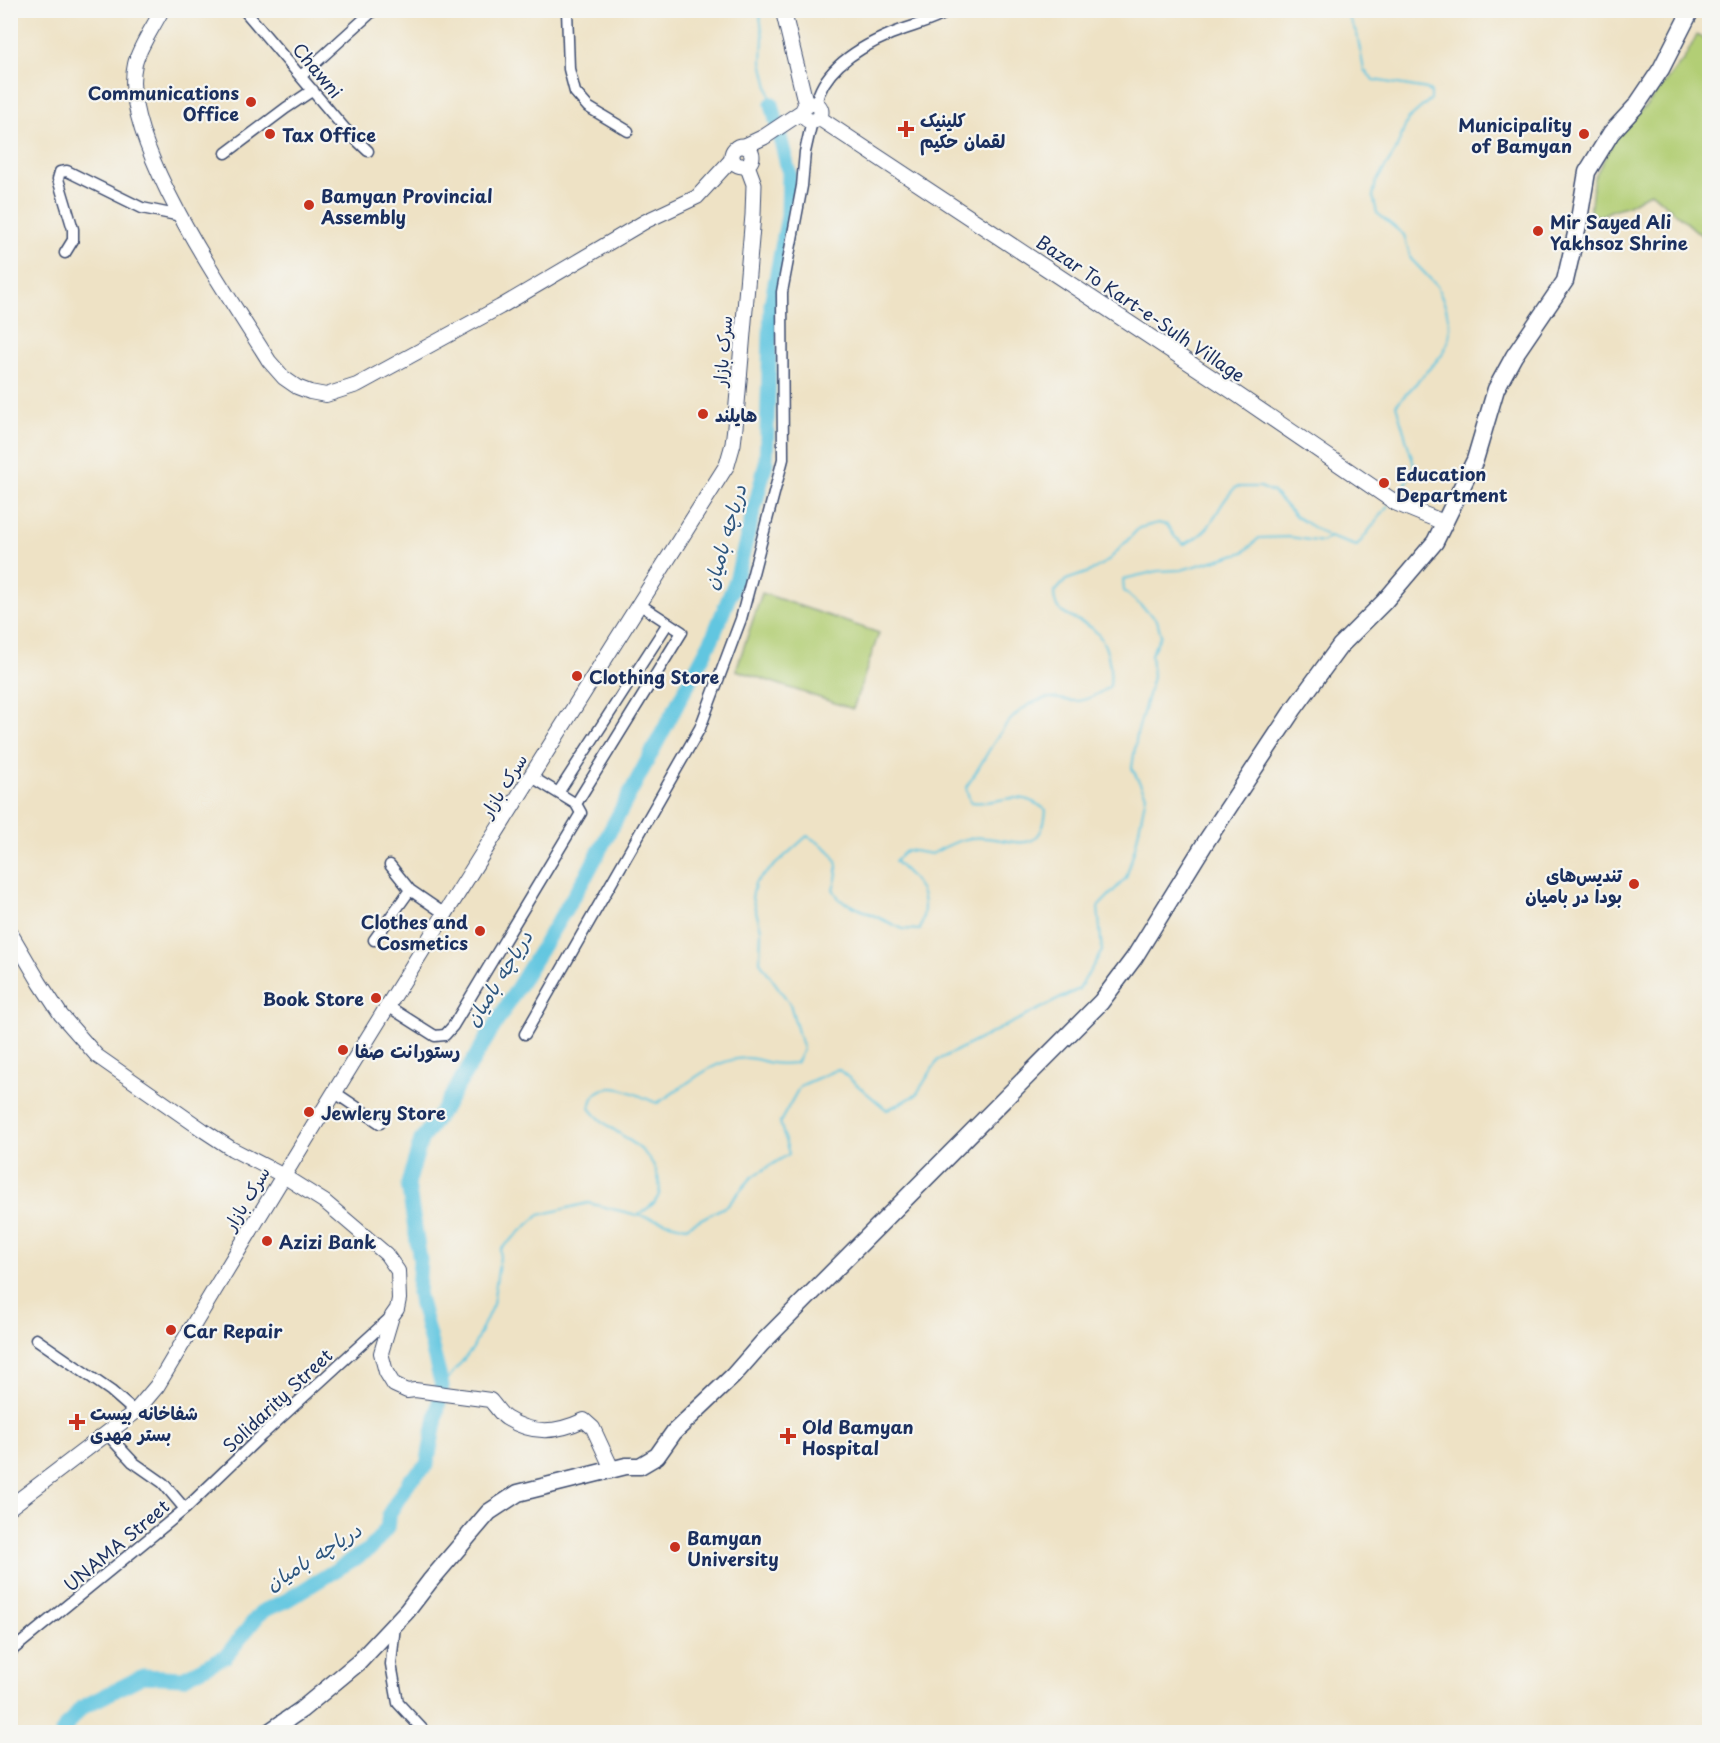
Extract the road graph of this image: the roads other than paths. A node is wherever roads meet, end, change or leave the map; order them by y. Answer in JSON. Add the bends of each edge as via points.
{"nodes":[{"id":1,"x":162,"y":10,"type":"edge"},
{"id":2,"x":244,"y":10,"type":"edge"},
{"id":3,"x":374,"y":10,"type":"edge"},
{"id":4,"x":567,"y":10,"type":"edge"},
{"id":5,"x":783,"y":10,"type":"edge"},
{"id":6,"x":951,"y":10,"type":"edge"},
{"id":7,"x":1691,"y":10,"type":"edge"},
{"id":8,"x":301,"y":76,"type":"junction"},
{"id":9,"x":313,"y":90,"type":"junction"},
{"id":10,"x":805,"y":115,"type":"junction"},
{"id":11,"x":628,"y":131,"type":"dead end"},
{"id":12,"x":368,"y":151,"type":"dead end"},
{"id":13,"x":226,"y":153,"type":"dead end"},
{"id":14,"x":747,"y":154,"type":"junction"},
{"id":15,"x":732,"y":159,"type":"joint"},
{"id":16,"x":181,"y":216,"type":"junction"},
{"id":17,"x":65,"y":253,"type":"dead end"},
{"id":18,"x":1445,"y":523,"type":"junction"},
{"id":19,"x":639,"y":604,"type":"junction"},
{"id":20,"x":668,"y":623,"type":"junction"},
{"id":21,"x":532,"y":777,"type":"junction"},
{"id":22,"x":558,"y":793,"type":"junction"},
{"id":23,"x":576,"y":804,"type":"junction"},
{"id":24,"x":390,"y":865,"type":"dead end"},
{"id":25,"x":410,"y":890,"type":"junction"},
{"id":26,"x":445,"y":914,"type":"junction"},
{"id":27,"x":10,"y":932,"type":"edge"},
{"id":28,"x":374,"y":940,"type":"dead end"},
{"id":29,"x":386,"y":1005,"type":"junction"},
{"id":30,"x":525,"y":1034,"type":"dead end"},
{"id":31,"x":334,"y":1092,"type":"junction"},
{"id":32,"x":380,"y":1123,"type":"dead end"},
{"id":33,"x":282,"y":1175,"type":"junction"},
{"id":34,"x":392,"y":1317,"type":"junction"},
{"id":35,"x":36,"y":1340,"type":"dead end"},
{"id":36,"x":135,"y":1412,"type":"junction"},
{"id":37,"x":106,"y":1434,"type":"junction"},
{"id":38,"x":612,"y":1469,"type":"junction"},
{"id":39,"x":10,"y":1507,"type":"edge"},
{"id":40,"x":185,"y":1509,"type":"junction"},
{"id":41,"x":395,"y":1625,"type":"junction"},
{"id":42,"x":10,"y":1652,"type":"edge"},
{"id":43,"x":269,"y":1732,"type":"edge"},
{"id":44,"x":425,"y":1732,"type":"edge"}],
"edges":[{"from":1,"to":16,"type":"street","via":[[135,63],[133,97],[152,157]]},
{"from":2,"to":8,"type":"street","name":"Chawni"},
{"from":3,"to":8,"type":"street"},
{"from":4,"to":11,"type":"street","via":[[569,69],[575,92],[588,107]]},
{"from":5,"to":10,"type":"main road"},
{"from":6,"to":10,"type":"street","via":[[851,55],[823,84]]},
{"from":7,"to":18,"type":"main road","via":[[1661,69],[1636,106],[1611,133],[1587,172],[1565,281],[1496,389],[1475,460]]},
{"from":8,"to":9,"type":"street","name":"Chawni"},
{"from":9,"to":12,"type":"street","name":"Chawni"},
{"from":9,"to":13,"type":"street"},
{"from":10,"to":14,"type":"main road"},
{"from":10,"to":18,"type":"main road","name":"Bazar To Kart-e-Sulh Village","via":[[1232,391],[1390,500]]},
{"from":10,"to":30,"type":"street","via":[[802,186],[782,292],[783,459],[741,619],[700,728]]},
{"from":14,"to":15,"type":"main road","via":[[740,146],[732,153]]},
{"from":14,"to":19,"type":"main road","name":"سرک بازار","via":[[754,184],[753,215],[733,444],[727,465]]},
{"from":15,"to":16,"type":"street","via":[[697,197],[646,221],[357,385],[326,394],[297,387],[269,361]]},
{"from":16,"to":17,"type":"street","via":[[142,208],[67,171],[60,172],[58,179],[73,229],[73,240]]},
{"from":18,"to":38,"type":"main road","via":[[1435,542],[1340,646],[1293,710],[1134,958],[1101,1002],[674,1432],[657,1456],[640,1466]]},
{"from":19,"to":20,"type":"street"},
{"from":19,"to":21,"type":"main road","name":"سرک بازار"},
{"from":20,"to":22,"type":"street"},
{"from":20,"to":23,"type":"street","via":[[682,632]]},
{"from":21,"to":22,"type":"street"},
{"from":21,"to":26,"type":"main road","name":"سرک بازار"},
{"from":22,"to":23,"type":"street"},
{"from":23,"to":29,"type":"street","via":[[581,813],[445,1035],[435,1036]]},
{"from":24,"to":25,"type":"street"},
{"from":25,"to":26,"type":"street"},
{"from":25,"to":28,"type":"street"},
{"from":26,"to":29,"type":"main road","name":"سرک بازار"},
{"from":27,"to":33,"type":"street","via":[[61,1015],[97,1056],[232,1149]]},
{"from":29,"to":31,"type":"main road","name":"سرک بازار"},
{"from":31,"to":32,"type":"street"},
{"from":31,"to":33,"type":"main road","name":"سرک بازار"},
{"from":33,"to":34,"type":"street","via":[[325,1202],[386,1254],[398,1271],[399,1299]]},
{"from":33,"to":36,"type":"main road","name":"سرک بازار","via":[[157,1386]]},
{"from":34,"to":38,"type":"street","via":[[381,1353],[394,1385],[407,1391],[490,1400],[504,1417],[537,1431],[566,1428],[584,1420],[594,1428]]},
{"from":34,"to":40,"type":"street","name":"Solidarity Street"},
{"from":35,"to":36,"type":"street"},
{"from":36,"to":37,"type":"main road","name":"سرک بازار"},
{"from":37,"to":39,"type":"main road","name":"سرک بازار"},
{"from":37,"to":40,"type":"street","name":"UNAMA Street","via":[[133,1462],[163,1483]]},
{"from":38,"to":41,"type":"main road","via":[[518,1493],[489,1512]]},
{"from":40,"to":42,"type":"street","name":"UNAMA Street"},
{"from":41,"to":43,"type":"main road","via":[[359,1662]]},
{"from":41,"to":44,"type":"street","via":[[391,1665],[398,1703]]}]}
